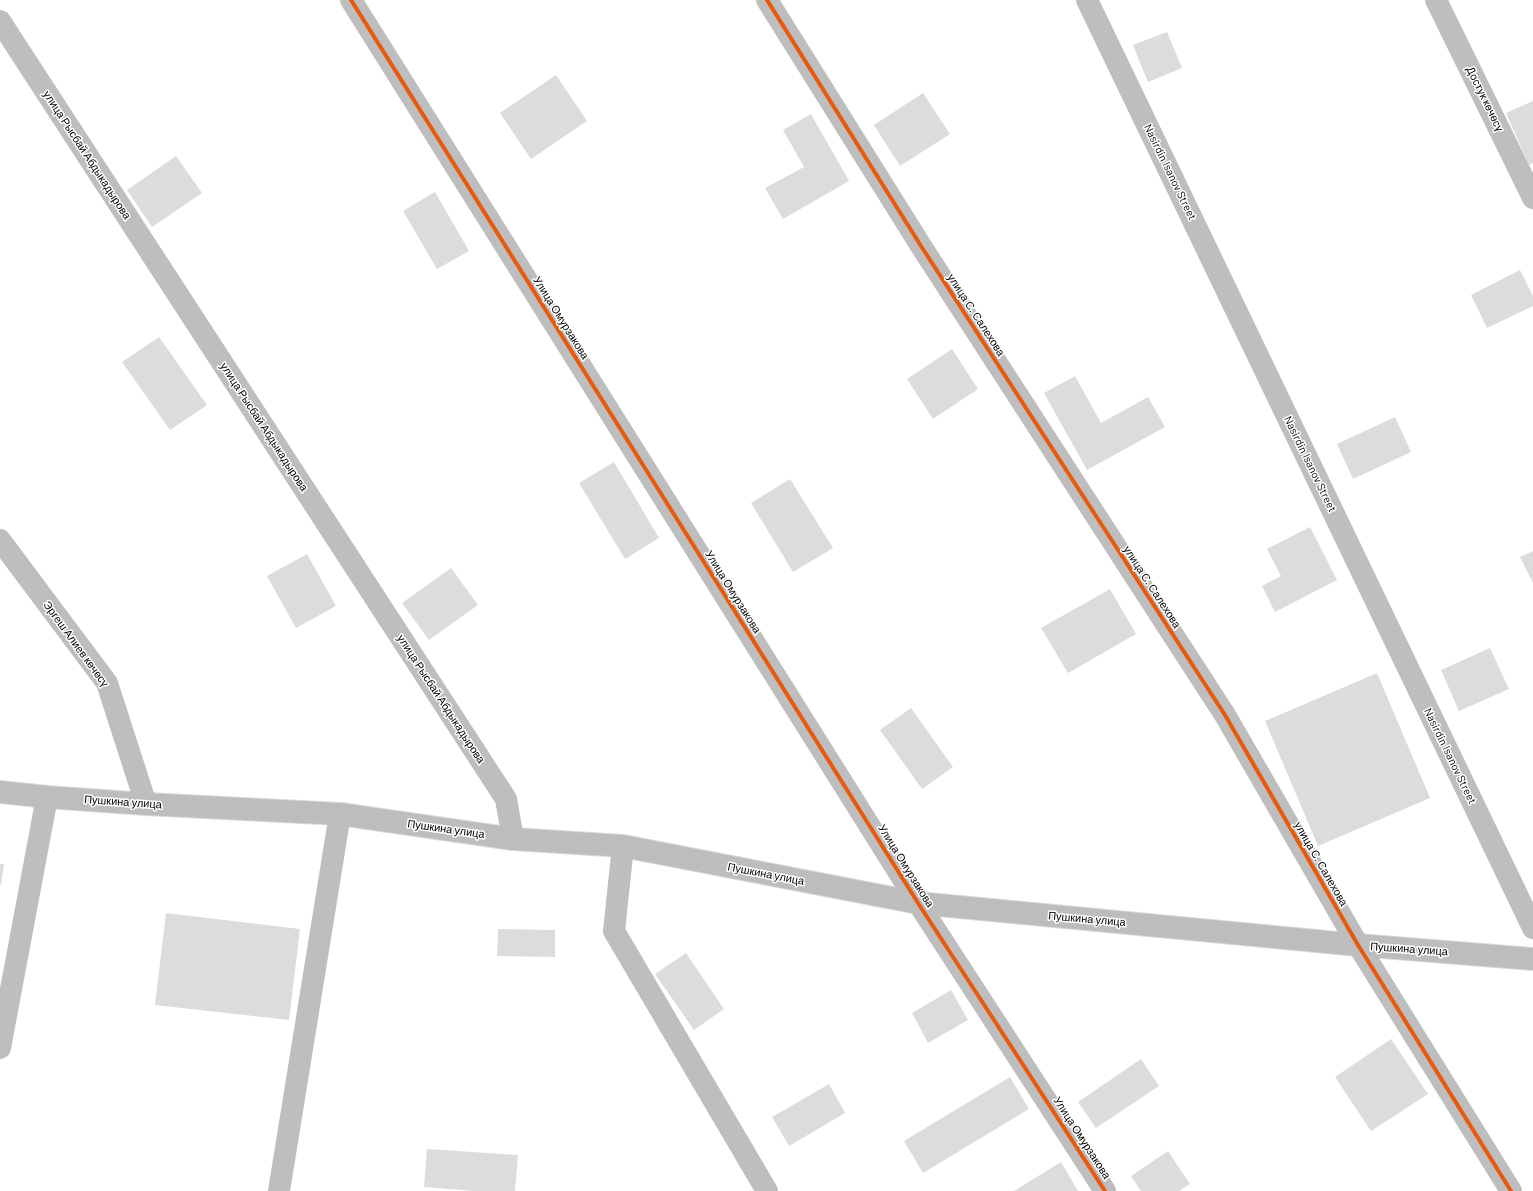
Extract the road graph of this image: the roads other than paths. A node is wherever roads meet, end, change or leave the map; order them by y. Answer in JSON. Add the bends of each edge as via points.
{"nodes":[{"id":1,"x":351,"y":0,"type":"edge"},
{"id":2,"x":767,"y":0,"type":"edge"},
{"id":3,"x":1087,"y":0,"type":"edge"},
{"id":4,"x":1436,"y":0,"type":"edge"},
{"id":5,"x":0,"y":21,"type":"edge"},
{"id":6,"x":1533,"y":198,"type":"edge"},
{"id":7,"x":0,"y":540,"type":"edge"},
{"id":8,"x":0,"y":792,"type":"edge"},
{"id":9,"x":47,"y":797,"type":"junction"},
{"id":10,"x":146,"y":804,"type":"junction"},
{"id":11,"x":340,"y":814,"type":"junction"},
{"id":12,"x":513,"y":839,"type":"junction"},
{"id":13,"x":622,"y":846,"type":"junction"},
{"id":14,"x":918,"y":903,"type":"junction"},
{"id":15,"x":1533,"y":928,"type":"edge"},
{"id":16,"x":1358,"y":945,"type":"junction"},
{"id":17,"x":1533,"y":959,"type":"edge"},
{"id":18,"x":0,"y":1048,"type":"edge"},
{"id":19,"x":279,"y":1191,"type":"edge"},
{"id":20,"x":766,"y":1191,"type":"edge"},
{"id":21,"x":1105,"y":1191,"type":"edge"},
{"id":22,"x":1511,"y":1191,"type":"edge"}],
"edges":[{"from":1,"to":14,"type":"street","name":"Улица Омурзакова"},
{"from":2,"to":16,"type":"street","name":"улица С. Салехова","via":[[921,246],[1225,715]]},
{"from":3,"to":15,"type":"street","name":"Nasirdin Isanov Street"},
{"from":4,"to":6,"type":"street","name":"Достук көчөсү"},
{"from":5,"to":12,"type":"street","name":"улица Рысбай Абдыкадырова","via":[[506,799]]},
{"from":7,"to":10,"type":"street","name":"Эргеш Алиев көчөсү","via":[[107,683]]},
{"from":8,"to":9,"type":"highway","name":"Пушкина улица"},
{"from":9,"to":10,"type":"highway","name":"Пушкина улица"},
{"from":9,"to":18,"type":"street"},
{"from":10,"to":11,"type":"highway","name":"Пушкина улица"},
{"from":11,"to":12,"type":"highway","name":"Пушкина улица"},
{"from":11,"to":19,"type":"street"},
{"from":12,"to":13,"type":"highway","name":"Пушкина улица"},
{"from":13,"to":14,"type":"highway","name":"Пушкина улица"},
{"from":13,"to":20,"type":"street","via":[[614,931]]},
{"from":14,"to":16,"type":"highway","name":"Пушкина улица"},
{"from":14,"to":21,"type":"street","name":"Улица Омурзакова"},
{"from":16,"to":17,"type":"highway","name":"Пушкина улица"},
{"from":16,"to":22,"type":"street","name":"улица С. Салехова"}]}
